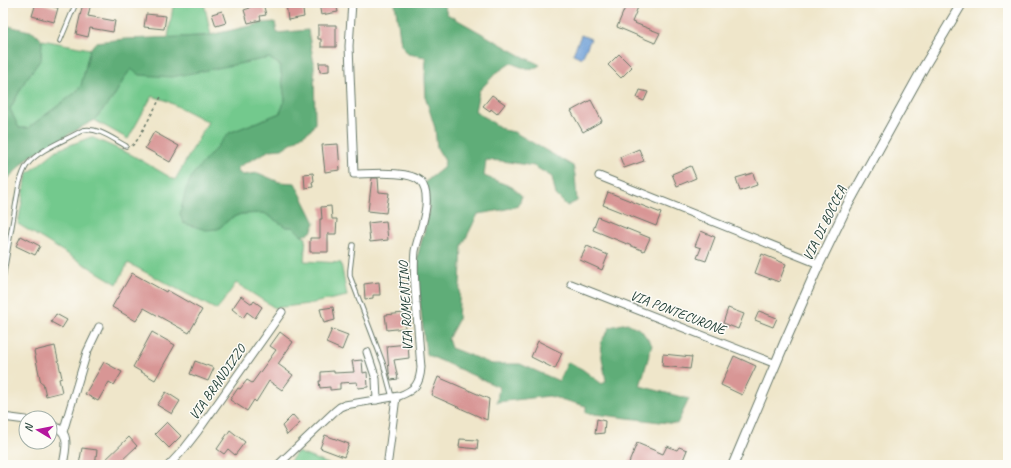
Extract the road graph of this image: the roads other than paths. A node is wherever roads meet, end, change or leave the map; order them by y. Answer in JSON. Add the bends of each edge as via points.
{"nodes":[{"id":1,"x":76,"y":3,"type":"edge"},
{"id":2,"x":352,"y":3,"type":"edge"},
{"id":3,"x":962,"y":3,"type":"edge"},
{"id":4,"x":60,"y":42,"type":"dead end"},
{"id":5,"x":126,"y":146,"type":"road end"},
{"id":6,"x":600,"y":176,"type":"dead end"},
{"id":7,"x":353,"y":246,"type":"dead end"},
{"id":8,"x":819,"y":264,"type":"junction"},
{"id":9,"x":3,"y":278,"type":"edge"},
{"id":10,"x":571,"y":284,"type":"dead end"},
{"id":11,"x":282,"y":312,"type":"dead end"},
{"id":12,"x":99,"y":327,"type":"dead end"},
{"id":13,"x":367,"y":352,"type":"dead end"},
{"id":14,"x":776,"y":364,"type":"junction"},
{"id":15,"x":394,"y":397,"type":"junction"},
{"id":16,"x":377,"y":400,"type":"junction"},
{"id":17,"x":3,"y":417,"type":"edge"},
{"id":18,"x":18,"y":419,"type":"edge"},
{"id":19,"x":58,"y":428,"type":"edge"},
{"id":20,"x":63,"y":432,"type":"junction"},
{"id":21,"x":388,"y":460,"type":"dead end"},
{"id":22,"x":63,"y":465,"type":"edge"},
{"id":23,"x":169,"y":465,"type":"edge"},
{"id":24,"x":278,"y":465,"type":"edge"},
{"id":25,"x":733,"y":465,"type":"edge"}],
"edges":[{"from":1,"to":4,"type":"lane"},
{"from":2,"to":15,"type":"street","name":"VIA ROMENTINO","via":[[349,58],[354,174],[395,174],[414,177],[422,183],[426,194],[425,212],[414,263],[421,374],[412,390]]},
{"from":3,"to":8,"type":"street","name":"VIA DI BOCCEA","via":[[847,206]]},
{"from":5,"to":9,"type":"lane","via":[[97,131],[86,129],[37,155],[30,162],[19,185]]},
{"from":6,"to":8,"type":"street"},
{"from":7,"to":15,"type":"lane","via":[[350,276]]},
{"from":8,"to":14,"type":"street","name":"VIA DI BOCCEA"},
{"from":10,"to":14,"type":"street","name":"VIA PONTECURONE"},
{"from":11,"to":23,"type":"street","name":"VIA BRANDIZZO","via":[[198,431]]},
{"from":12,"to":20,"type":"street","via":[[87,352]]},
{"from":13,"to":16,"type":"street","via":[[376,378]]},
{"from":14,"to":25,"type":"street","name":"VIA DI BOCCEA"},
{"from":15,"to":16,"type":"street","name":"VIA ROMENTINO"},
{"from":15,"to":21,"type":"street"},
{"from":16,"to":24,"type":"street","name":"VIA ROMENTINO","via":[[340,408]]},
{"from":17,"to":18,"type":"street"},
{"from":19,"to":20,"type":"street"},
{"from":20,"to":22,"type":"street","via":[[66,445]]}]}
